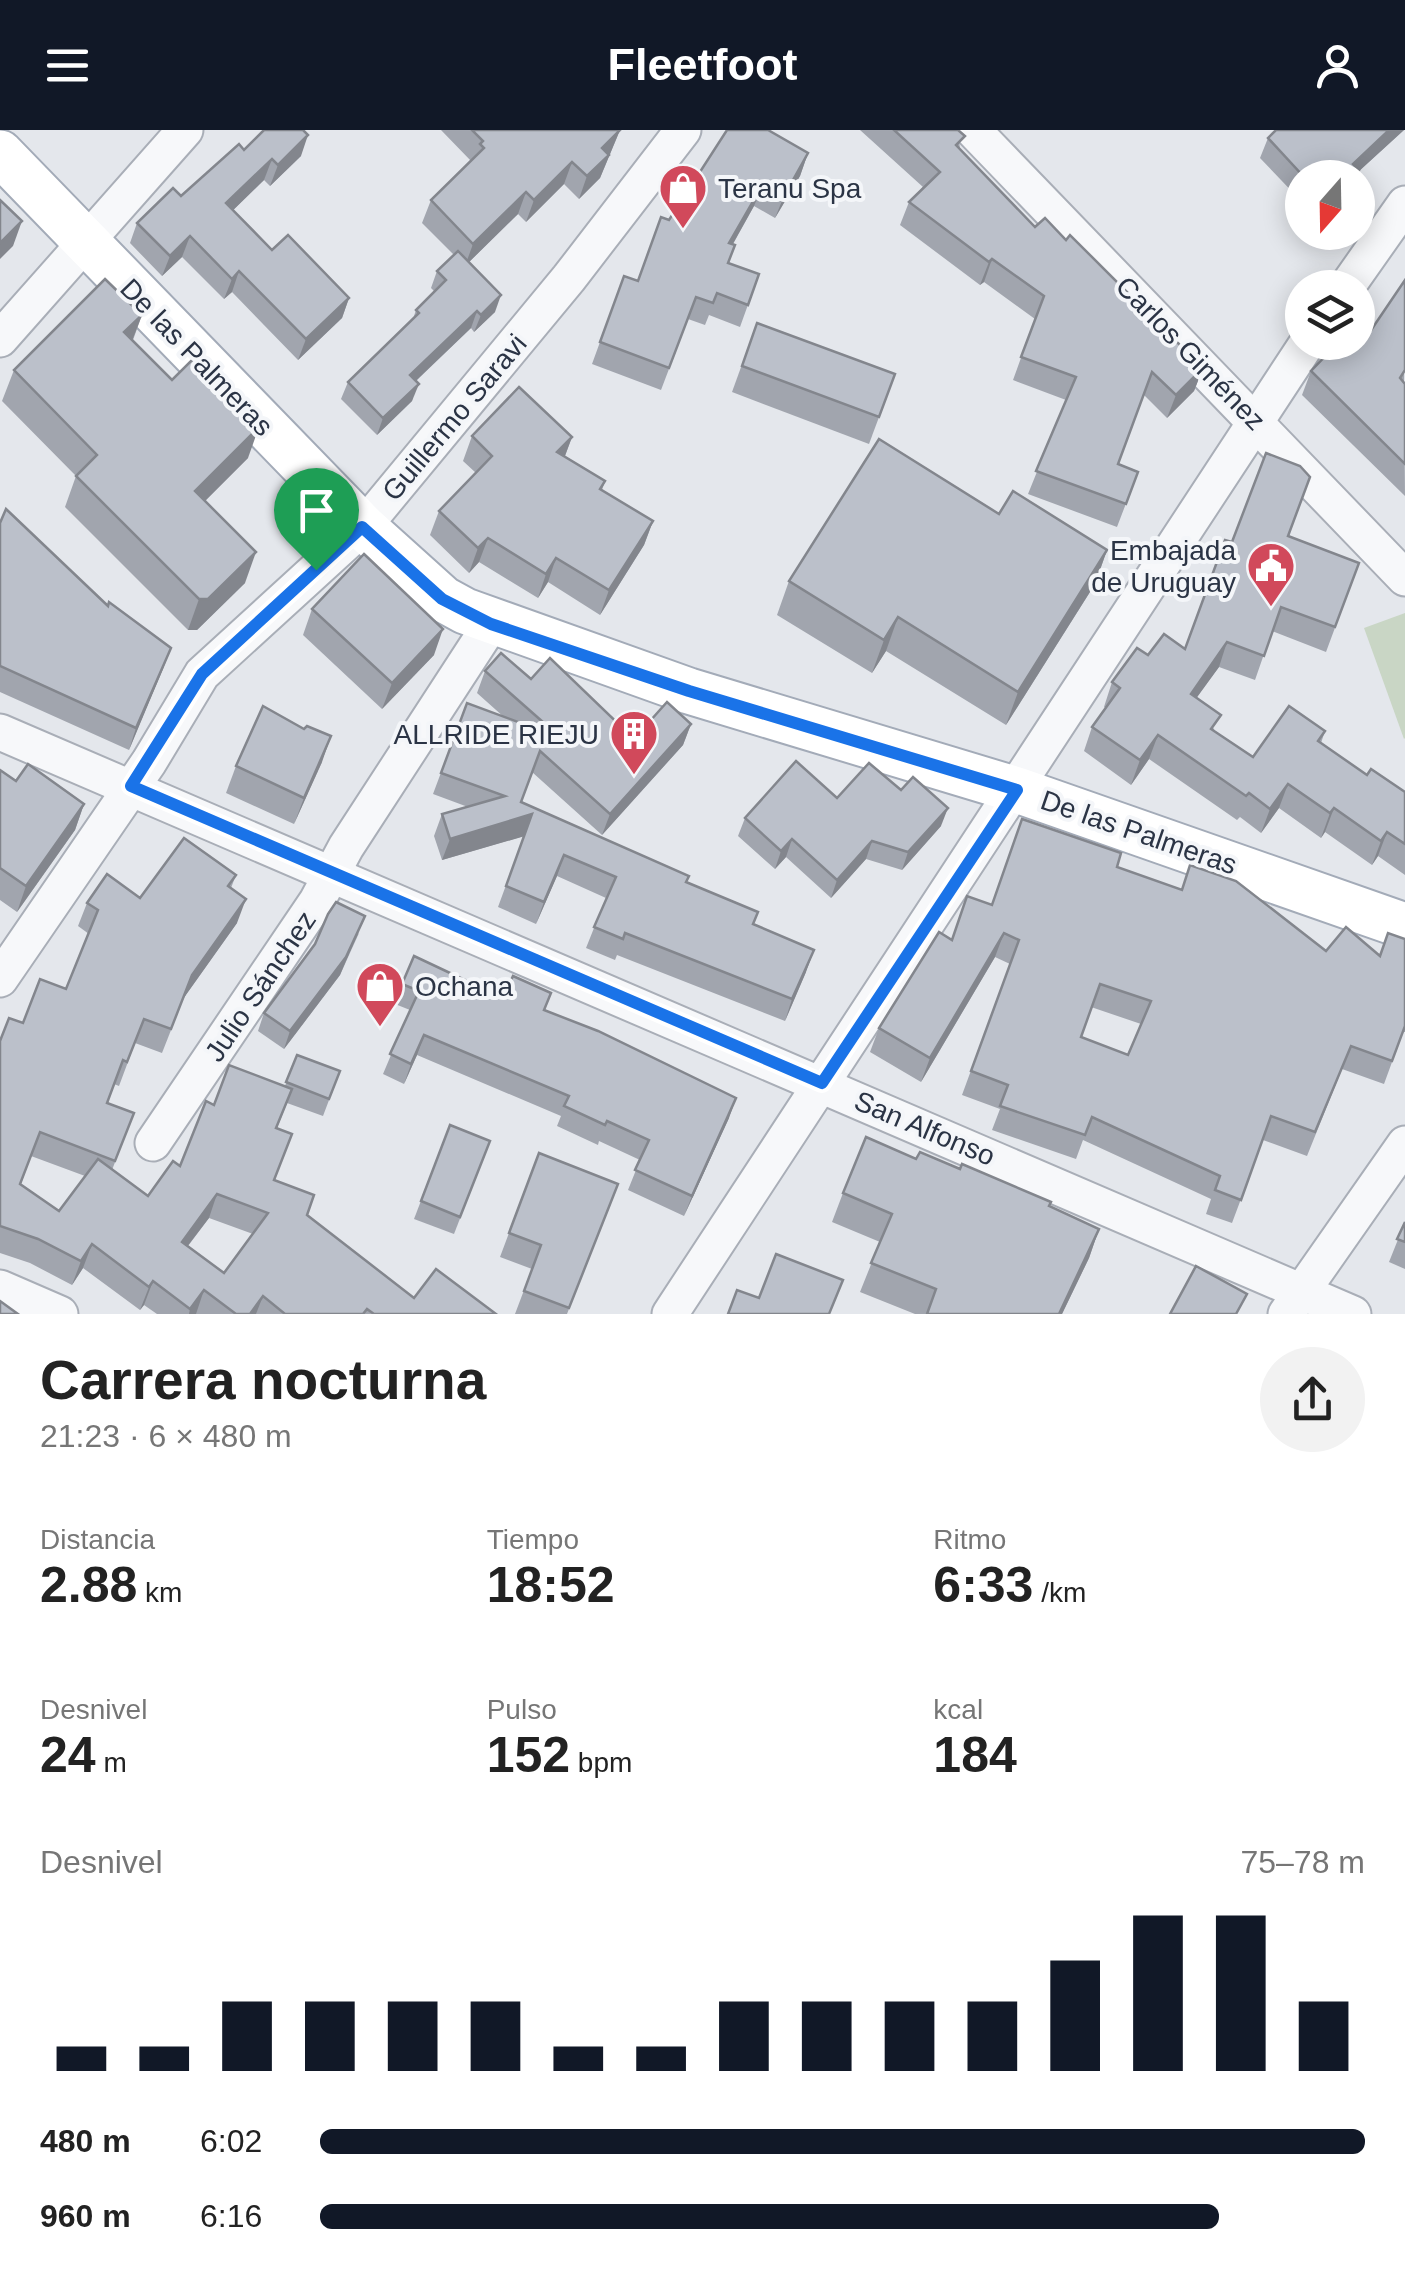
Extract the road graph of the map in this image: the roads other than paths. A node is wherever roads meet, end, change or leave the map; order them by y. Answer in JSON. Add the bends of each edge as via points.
{"nodes":[{"id":1,"x":185,"y":130,"type":"edge"},
{"id":2,"x":683,"y":130,"type":"edge"},
{"id":3,"x":973,"y":130,"type":"edge"},
{"id":4,"x":0,"y":153,"type":"edge"},
{"id":5,"x":1405,"y":204,"type":"edge"},
{"id":6,"x":84,"y":242,"type":"junction"},
{"id":7,"x":1359,"y":270,"type":"edge"},
{"id":8,"x":0,"y":340,"type":"edge"},
{"id":9,"x":1295,"y":360,"type":"edge"},
{"id":10,"x":1254,"y":418,"type":"junction"},
{"id":11,"x":362,"y":527,"type":"junction"},
{"id":12,"x":1405,"y":578,"type":"edge"},
{"id":13,"x":491,"y":624,"type":"junction"},
{"id":14,"x":0,"y":732,"type":"edge"},
{"id":15,"x":131,"y":786,"type":"junction"},
{"id":16,"x":1017,"y":790,"type":"junction"},
{"id":17,"x":332,"y":874,"type":"junction"},
{"id":18,"x":1405,"y":926,"type":"edge"},
{"id":19,"x":0,"y":979,"type":"edge"},
{"id":20,"x":822,"y":1083,"type":"junction"},
{"id":21,"x":154,"y":1142,"type":"dead end"},
{"id":22,"x":1405,"y":1144,"type":"edge"},
{"id":23,"x":0,"y":1288,"type":"edge"},
{"id":24,"x":1292,"y":1302,"type":"edge"},
{"id":25,"x":60,"y":1314,"type":"edge"},
{"id":26,"x":670,"y":1314,"type":"edge"},
{"id":27,"x":1353,"y":1314,"type":"edge"}],
"edges":[{"from":1,"to":6,"type":"street"},
{"from":2,"to":11,"type":"street","name":"Guillermo Saravi"},
{"from":3,"to":10,"type":"street","name":"Carlos Giménez"},
{"from":4,"to":6,"type":"main road","name":"De las Palmeras"},
{"from":5,"to":7,"type":"street"},
{"from":6,"to":8,"type":"street"},
{"from":6,"to":11,"type":"main road","name":"De las Palmeras"},
{"from":9,"to":10,"type":"street"},
{"from":10,"to":12,"type":"street","name":"Carlos Giménez"},
{"from":10,"to":16,"type":"street"},
{"from":11,"to":13,"type":"main road","name":"De las Palmeras","via":[[442,599]]},
{"from":11,"to":15,"type":"street","name":"Guillermo Saravi","via":[[202,674]]},
{"from":13,"to":16,"type":"main road","name":"De las Palmeras"},
{"from":13,"to":17,"type":"street","name":"Julio Sánchez"},
{"from":14,"to":15,"type":"street","name":"San Alfonso"},
{"from":15,"to":17,"type":"street","name":"San Alfonso"},
{"from":15,"to":19,"type":"street","name":"Guillermo Saravi"},
{"from":16,"to":18,"type":"main road","name":"De las Palmeras"},
{"from":16,"to":20,"type":"street"},
{"from":17,"to":20,"type":"street","name":"San Alfonso"},
{"from":17,"to":21,"type":"street","name":"Julio Sánchez"},
{"from":20,"to":24,"type":"street","name":"San Alfonso"},
{"from":20,"to":26,"type":"street"},
{"from":22,"to":24,"type":"street"},
{"from":23,"to":25,"type":"street"},
{"from":24,"to":27,"type":"street","name":"San Alfonso"}]}
